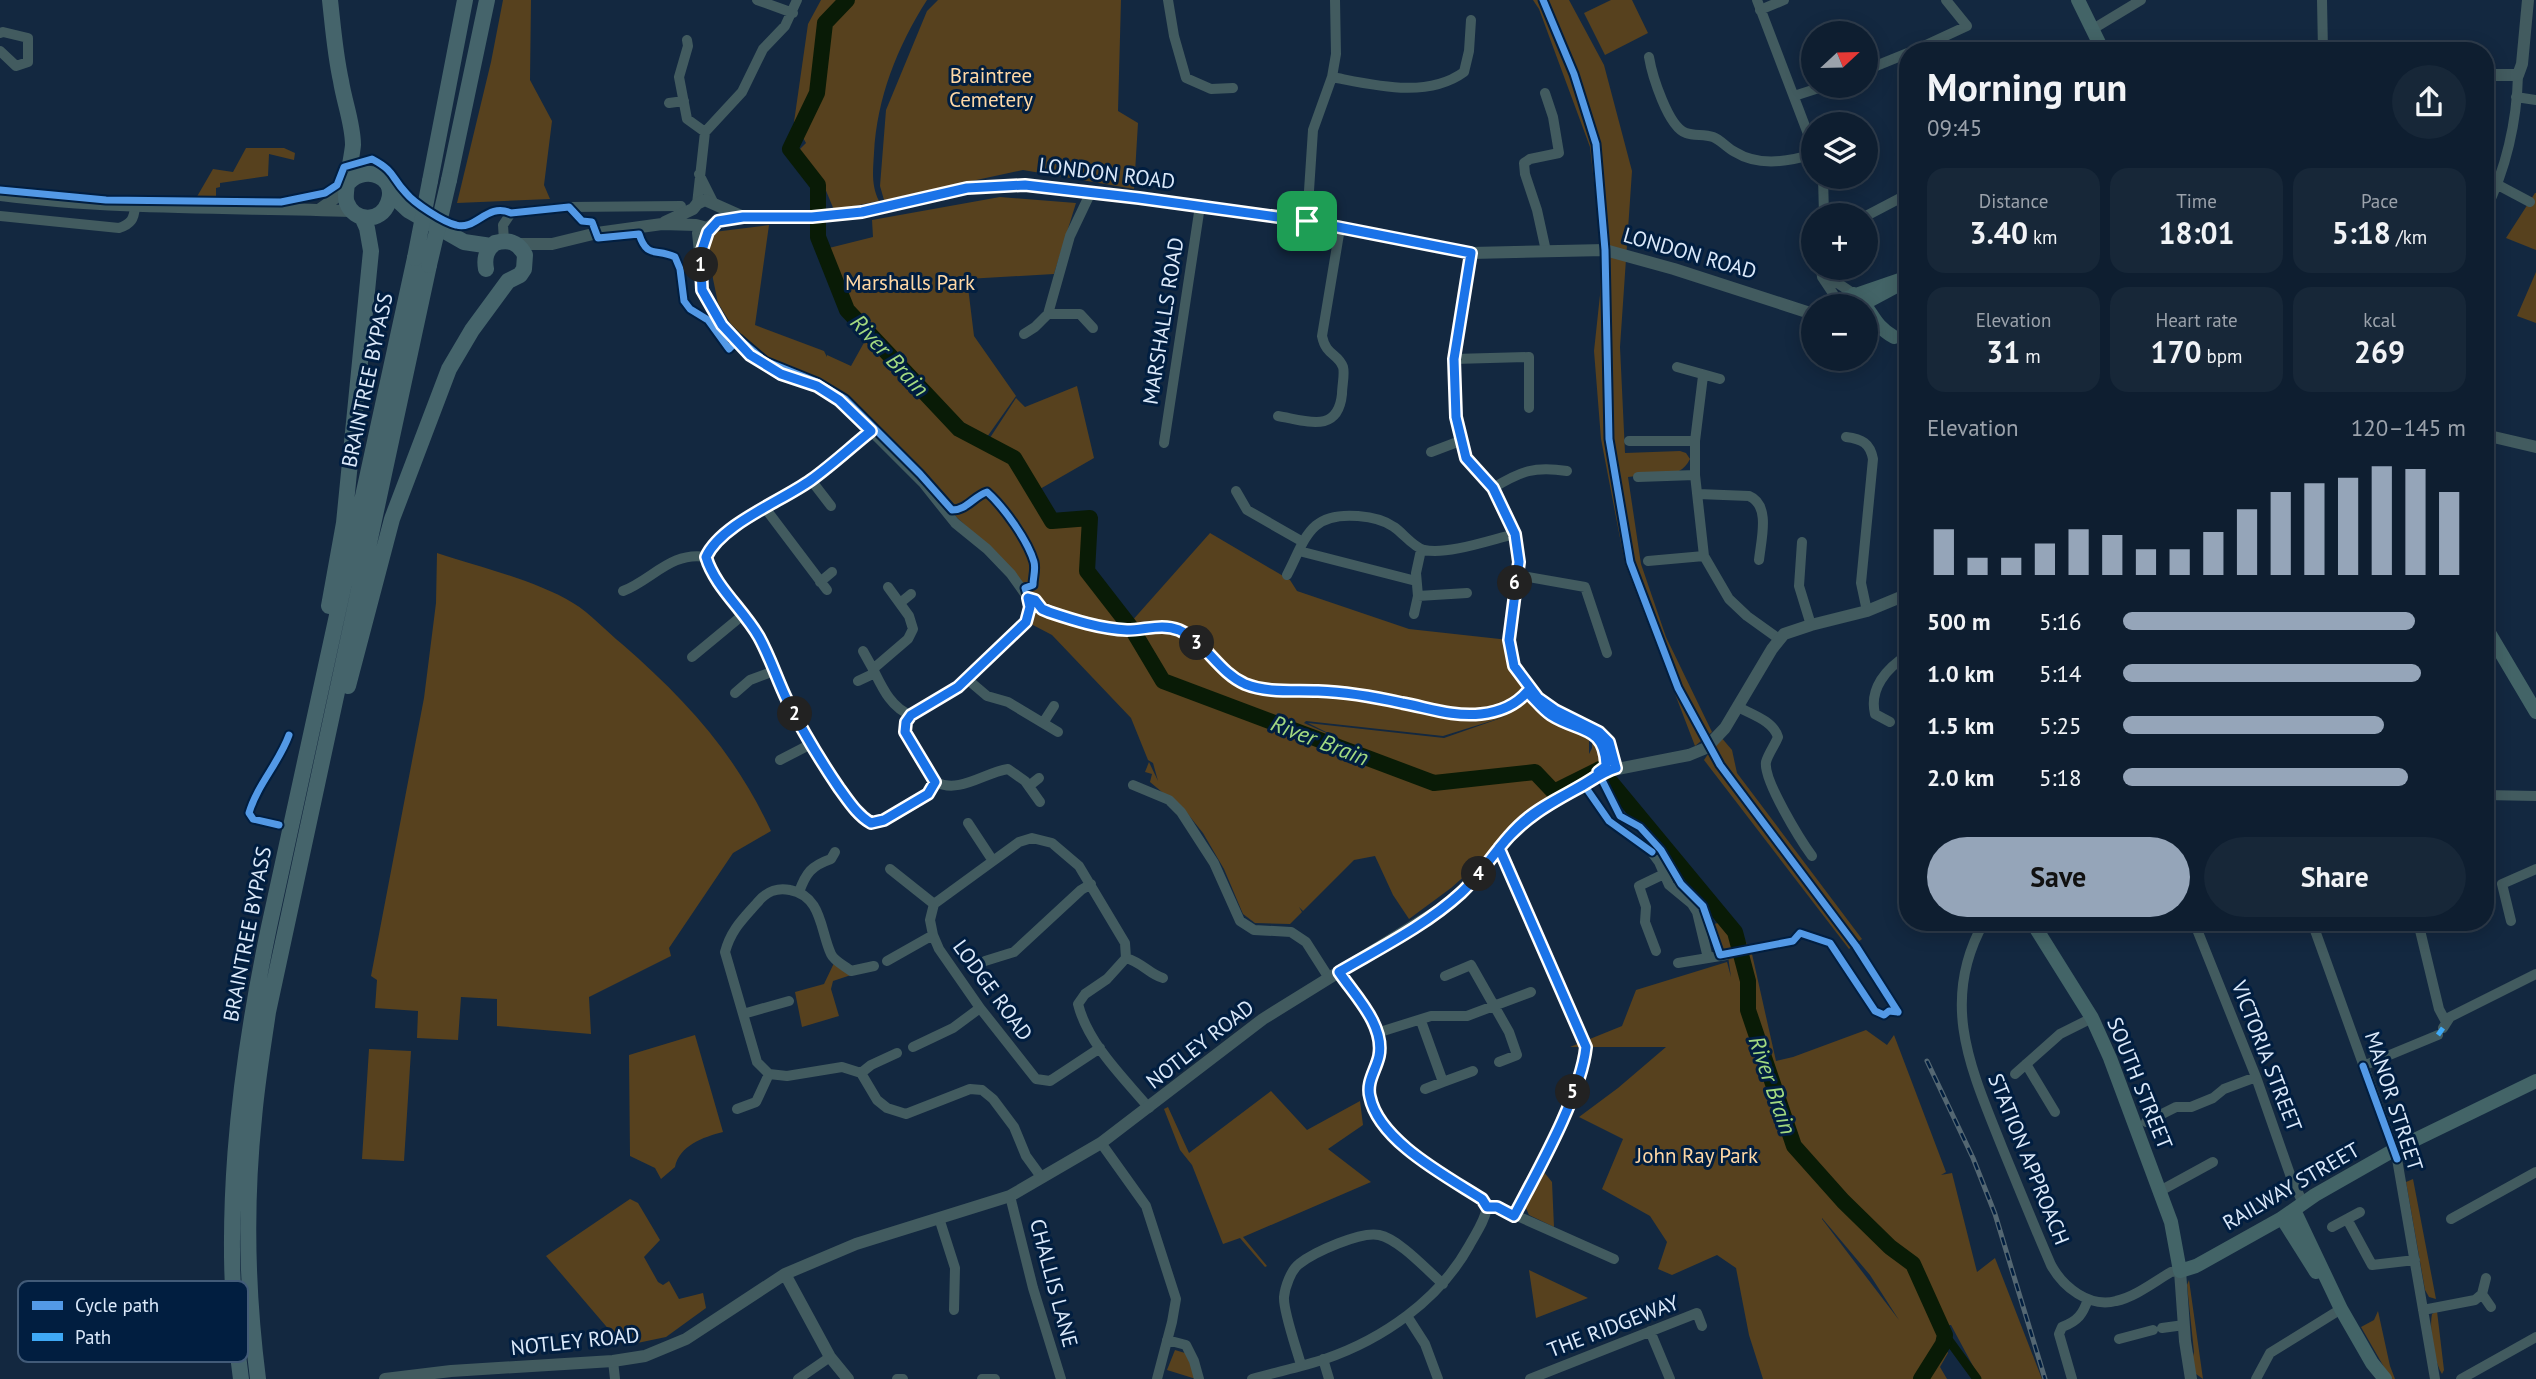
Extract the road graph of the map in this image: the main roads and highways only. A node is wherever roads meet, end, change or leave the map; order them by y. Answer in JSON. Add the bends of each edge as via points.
{"nodes":[{"id":1,"x":330,"y":0,"type":"edge"},
{"id":2,"x":455,"y":0,"type":"edge"},
{"id":3,"x":466,"y":0,"type":"edge"},
{"id":4,"x":487,"y":0,"type":"edge"},
{"id":5,"x":496,"y":0,"type":"edge"},
{"id":6,"x":2078,"y":0,"type":"edge"},
{"id":7,"x":2099,"y":42,"type":"edge"},
{"id":8,"x":448,"y":97,"type":"junction"},
{"id":9,"x":353,"y":143,"type":"junction"},
{"id":10,"x":453,"y":161,"type":"junction"},
{"id":11,"x":371,"y":173,"type":"junction"},
{"id":12,"x":347,"y":187,"type":"junction"},
{"id":13,"x":390,"y":193,"type":"junction"},
{"id":14,"x":408,"y":210,"type":"junction"},
{"id":15,"x":384,"y":211,"type":"junction"},
{"id":16,"x":356,"y":214,"type":"junction"},
{"id":17,"x":464,"y":242,"type":"junction"},
{"id":18,"x":504,"y":243,"type":"junction"},
{"id":19,"x":422,"y":261,"type":"junction"},
{"id":20,"x":486,"y":269,"type":"junction"},
{"id":21,"x":508,"y":281,"type":"junction"},
{"id":22,"x":1899,"y":282,"type":"edge"},
{"id":23,"x":1874,"y":294,"type":"edge"},
{"id":24,"x":1878,"y":327,"type":"edge"},
{"id":25,"x":1878,"y":332,"type":"edge"},
{"id":26,"x":1899,"y":338,"type":"edge"},
{"id":27,"x":1899,"y":339,"type":"edge"},
{"id":28,"x":2494,"y":641,"type":"edge"},
{"id":29,"x":330,"y":649,"type":"junction"},
{"id":30,"x":2536,"y":712,"type":"edge"},
{"id":31,"x":327,"y":737,"type":"junction"},
{"id":32,"x":2038,"y":931,"type":"edge"},
{"id":33,"x":2536,"y":1081,"type":"edge"},
{"id":34,"x":2293,"y":1210,"type":"junction"},
{"id":35,"x":2180,"y":1271,"type":"joint"},
{"id":36,"x":233,"y":1281,"type":"edge"},
{"id":37,"x":258,"y":1379,"type":"edge"},
{"id":38,"x":2385,"y":1379,"type":"edge"}],
"edges":[{"from":1,"to":9,"type":"highway"},
{"from":2,"to":8,"type":"highway"},
{"from":3,"to":8,"type":"highway"},
{"from":4,"to":10,"type":"highway"},
{"from":5,"to":10,"type":"highway"},
{"from":6,"to":7,"type":"main road"},
{"from":8,"to":19,"type":"highway","bridge":true,"via":[[430,181]]},
{"from":9,"to":11,"type":"highway"},
{"from":9,"to":12,"type":"highway"},
{"from":10,"to":19,"type":"highway","bridge":true},
{"from":11,"to":12,"type":"highway","via":[[355,176]]},
{"from":11,"to":13,"type":"highway","via":[[384,180]]},
{"from":12,"to":16,"type":"highway","via":[[347,205]]},
{"from":13,"to":14,"type":"highway"},
{"from":13,"to":15,"type":"highway"},
{"from":14,"to":15,"type":"highway"},
{"from":14,"to":17,"type":"highway"},
{"from":15,"to":16,"type":"highway","via":[[369,218]]},
{"from":16,"to":29,"type":"highway","via":[[367,228],[371,251],[344,523],[325,633]]},
{"from":17,"to":18,"type":"highway"},
{"from":17,"to":20,"type":"highway"},
{"from":18,"to":20,"type":"highway","via":[[484,260]]},
{"from":18,"to":21,"type":"highway","via":[[525,255],[526,262],[520,275]]},
{"from":19,"to":29,"type":"highway","name":"BRAINTREE BYPASS"},
{"from":19,"to":31,"type":"highway","name":"BRAINTREE BYPASS","via":[[377,513]]},
{"from":20,"to":21,"type":"highway","via":[[499,281]]},
{"from":21,"to":31,"type":"highway","via":[[449,369],[392,519],[348,690]]},
{"from":22,"to":23,"type":"main road"},
{"from":24,"to":26,"type":"main road"},
{"from":25,"to":27,"type":"main road"},
{"from":28,"to":30,"type":"main road"},
{"from":29,"to":36,"type":"highway","name":"BRAINTREE BYPASS","via":[[245,1057],[236,1146]]},
{"from":31,"to":37,"type":"highway","name":"BRAINTREE BYPASS","via":[[272,987],[254,1117],[248,1261]]},
{"from":32,"to":35,"type":"main road","name":"SOUTH STREET","via":[[2092,1018],[2110,1058],[2175,1234]]},
{"from":33,"to":34,"type":"main road","name":"RAILWAY STREET"},
{"from":34,"to":35,"type":"main road","name":"RAILWAY STREET"},
{"from":34,"to":38,"type":"main road","via":[[2341,1309]]}]}
